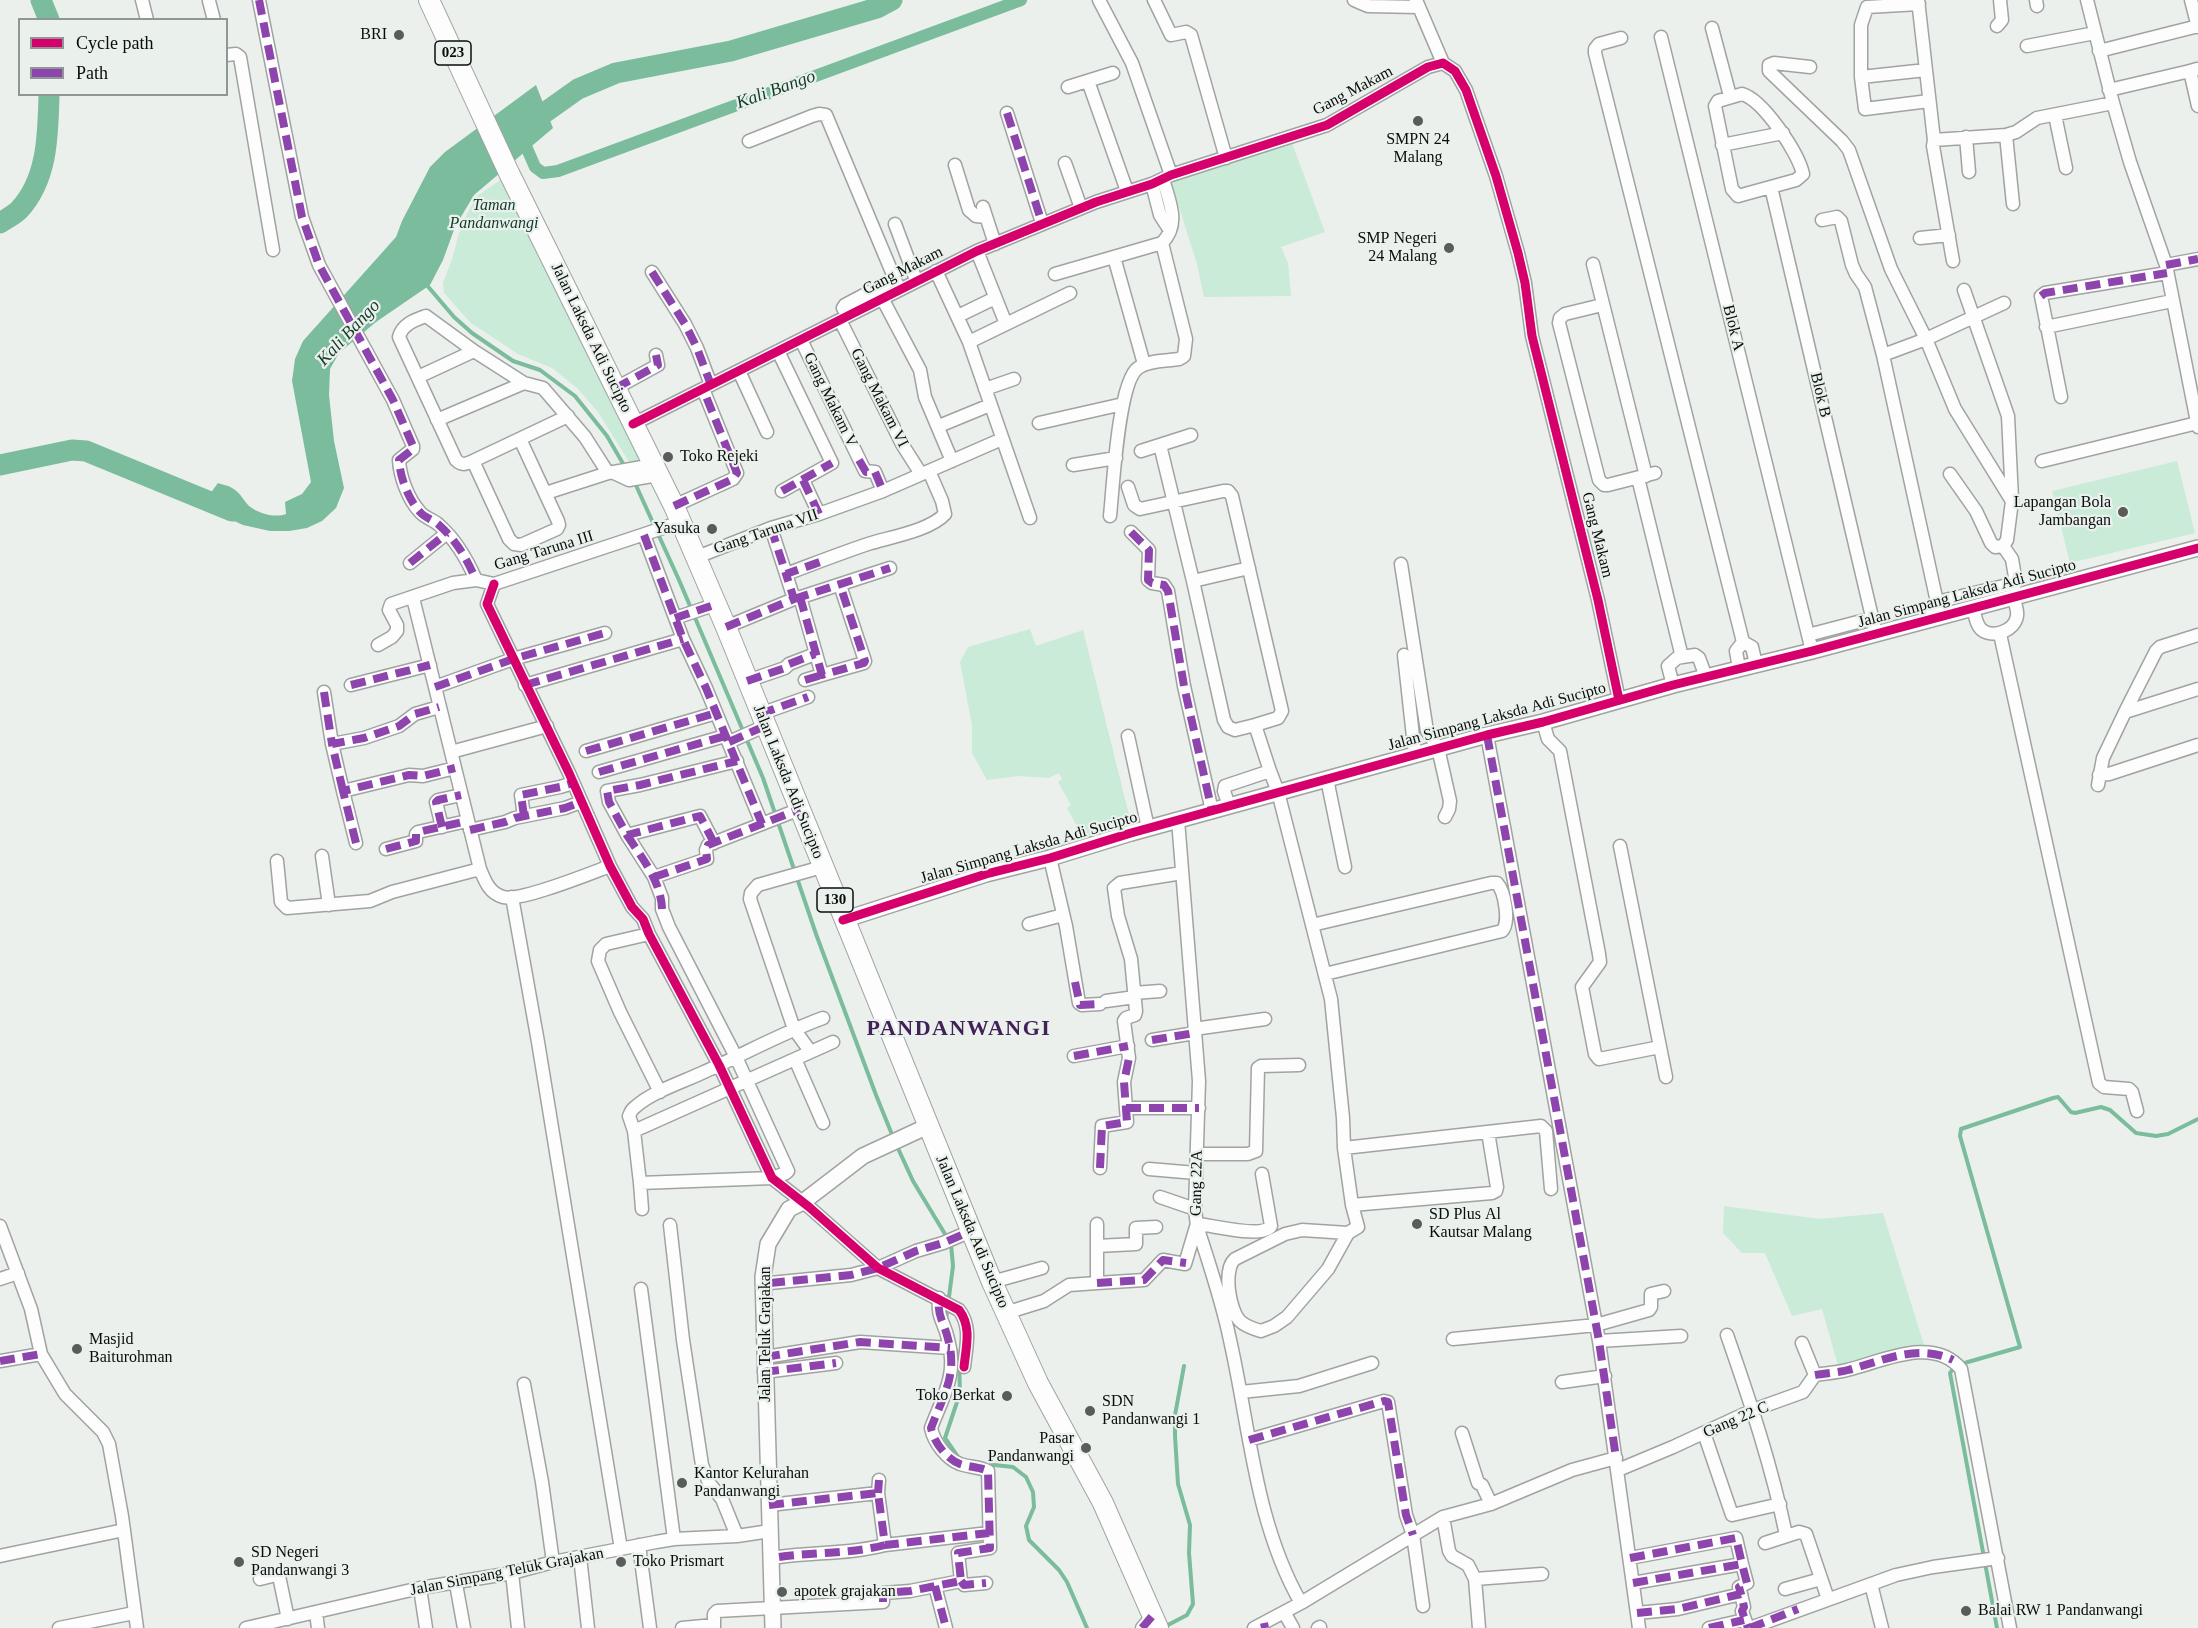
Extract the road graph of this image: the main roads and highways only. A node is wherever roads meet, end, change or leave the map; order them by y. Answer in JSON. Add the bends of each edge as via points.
{"nodes":[{"id":1,"x":429,"y":0,"type":"edge"},
{"id":2,"x":477,"y":107,"type":"joint"},
{"id":3,"x":1151,"y":1624,"type":"edge"}],
"edges":[{"from":1,"to":2,"type":"main road","number":"023"},
{"from":2,"to":3,"type":"main road","name":"Jalan Laksda Adi Sucipto","number":"130","via":[[633,424],[663,525],[697,557],[701,609],[726,627],[760,724],[800,809],[928,1126],[963,1234],[992,1282],[1038,1383],[1103,1503]]}]}
